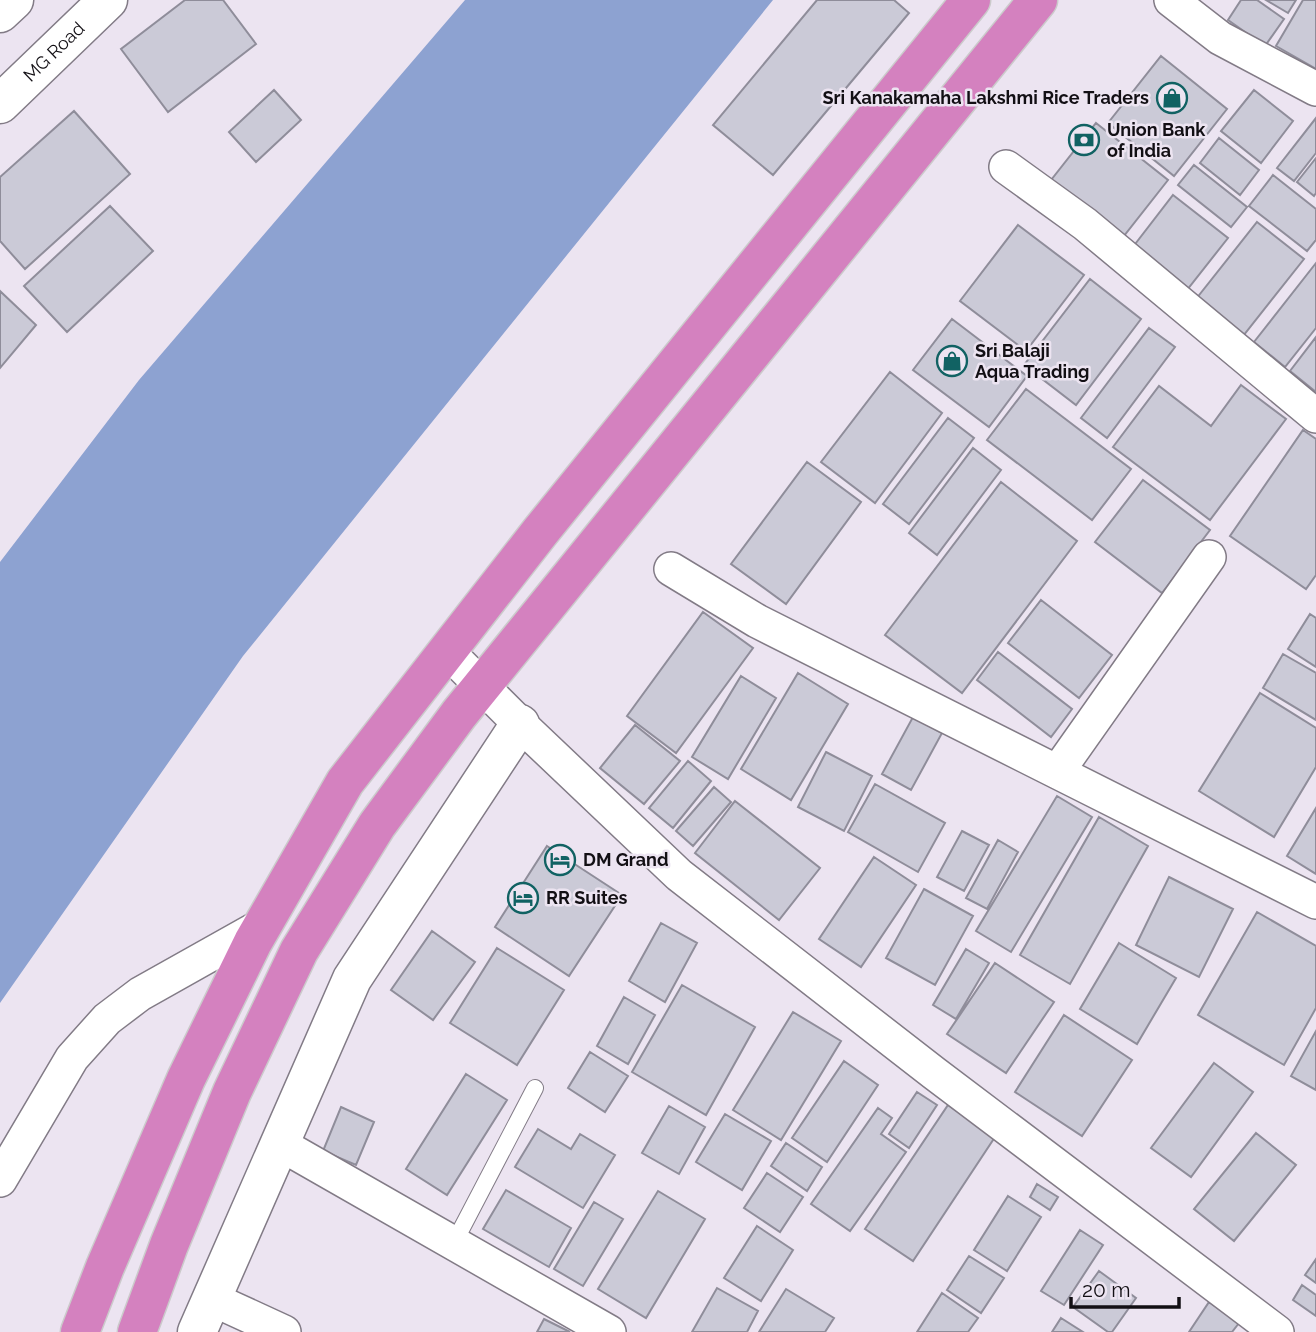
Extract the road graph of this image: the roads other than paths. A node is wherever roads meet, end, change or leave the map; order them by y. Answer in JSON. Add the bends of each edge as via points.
{"nodes":[{"id":1,"x":15,"y":0,"type":"edge"},
{"id":2,"x":108,"y":0,"type":"edge"},
{"id":3,"x":971,"y":0,"type":"edge"},
{"id":4,"x":1038,"y":0,"type":"edge"},
{"id":5,"x":1171,"y":0,"type":"edge"},
{"id":6,"x":0,"y":13,"type":"edge"},
{"id":7,"x":1316,"y":89,"type":"edge"},
{"id":8,"x":0,"y":104,"type":"edge"},
{"id":9,"x":1006,"y":167,"type":"dead end"},
{"id":10,"x":1316,"y":416,"type":"edge"},
{"id":11,"x":1209,"y":557,"type":"dead end"},
{"id":12,"x":671,"y":569,"type":"dead end"},
{"id":13,"x":446,"y":650,"type":"junction"},
{"id":14,"x":482,"y":687,"type":"junction"},
{"id":15,"x":520,"y":724,"type":"junction"},
{"id":16,"x":1058,"y":771,"type":"junction"},
{"id":17,"x":1316,"y":902,"type":"edge"},
{"id":18,"x":263,"y":925,"type":"junction"},
{"id":19,"x":535,"y":1088,"type":"dead end"},
{"id":20,"x":280,"y":1144,"type":"junction"},
{"id":21,"x":0,"y":1180,"type":"edge"},
{"id":22,"x":454,"y":1243,"type":"junction"},
{"id":23,"x":204,"y":1315,"type":"edge"},
{"id":24,"x":80,"y":1332,"type":"edge"},
{"id":25,"x":137,"y":1332,"type":"edge"},
{"id":26,"x":284,"y":1332,"type":"edge"},
{"id":27,"x":609,"y":1332,"type":"edge"},
{"id":28,"x":1277,"y":1332,"type":"edge"}],
"edges":[{"from":1,"to":6,"type":"street"},
{"from":2,"to":8,"type":"street","name":"MG Road"},
{"from":3,"to":13,"type":"highway"},
{"from":4,"to":14,"type":"highway"},
{"from":5,"to":7,"type":"street","via":[[1220,38]]},
{"from":9,"to":10,"type":"street","via":[[1085,223]]},
{"from":11,"to":16,"type":"street"},
{"from":12,"to":16,"type":"street","via":[[757,621]]},
{"from":13,"to":14,"type":"street"},
{"from":13,"to":18,"type":"highway","via":[[345,782]]},
{"from":14,"to":15,"type":"street"},
{"from":14,"to":25,"type":"highway","via":[[377,825],[299,951],[232,1093]]},
{"from":15,"to":20,"type":"street","via":[[352,979]]},
{"from":15,"to":28,"type":"street","via":[[679,875]]},
{"from":16,"to":17,"type":"street"},
{"from":18,"to":21,"type":"street","via":[[140,994],[107,1019],[72,1058]]},
{"from":18,"to":24,"type":"highway","via":[[187,1079]]},
{"from":19,"to":22,"type":"lane"},
{"from":20,"to":22,"type":"street"},
{"from":20,"to":23,"type":"street"},
{"from":22,"to":27,"type":"street"},
{"from":23,"to":26,"type":"street"}]}
